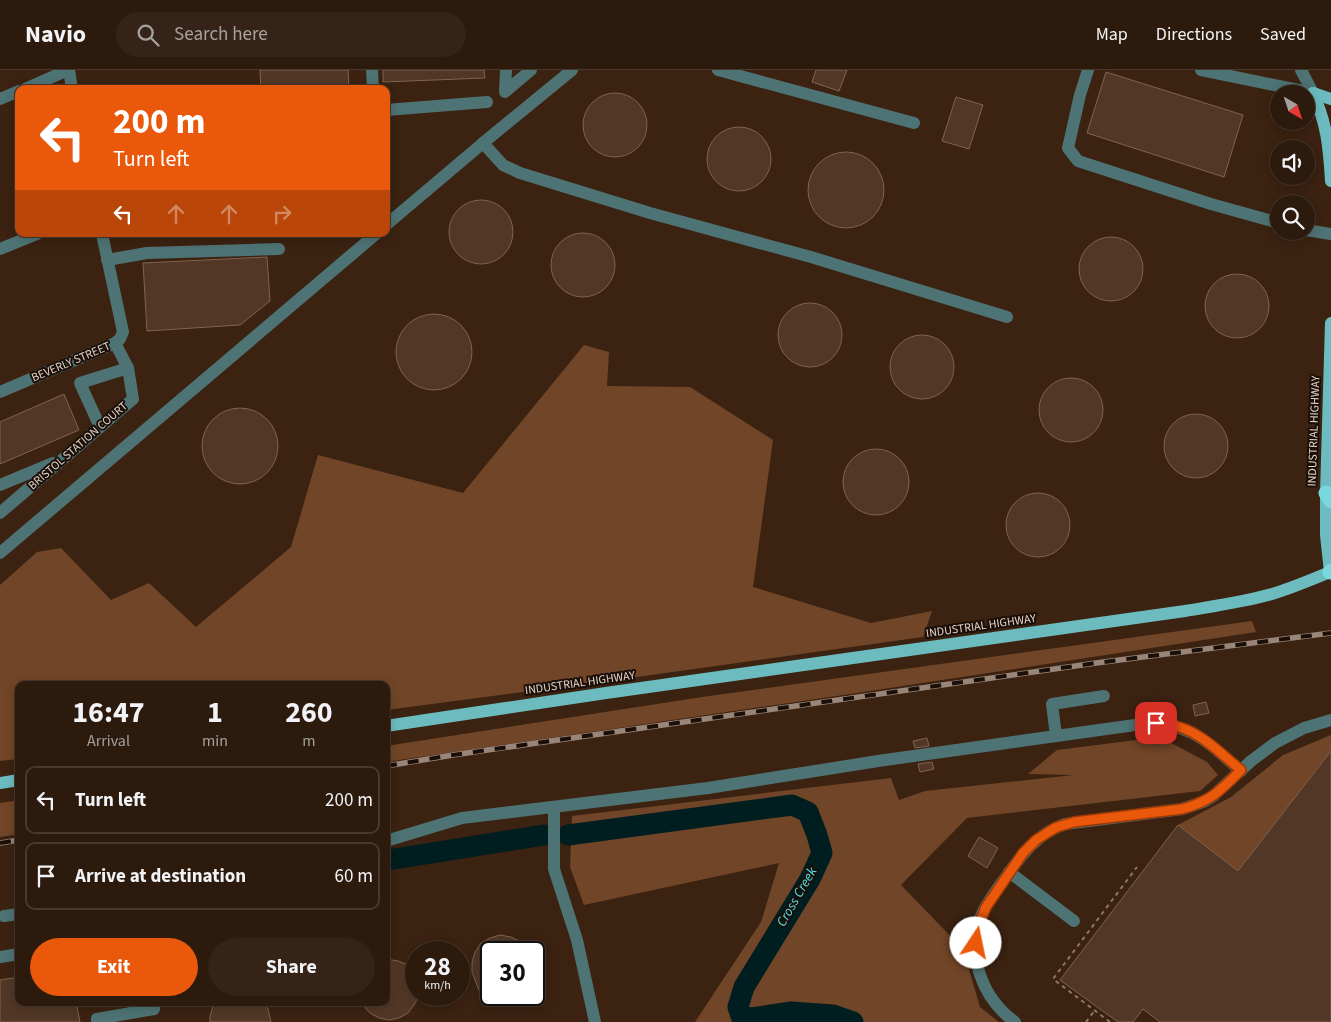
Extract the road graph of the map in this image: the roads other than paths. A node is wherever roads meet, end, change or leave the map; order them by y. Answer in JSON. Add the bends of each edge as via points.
{"nodes":[{"id":1,"x":69,"y":70,"type":"edge"},
{"id":2,"x":372,"y":70,"type":"edge"},
{"id":3,"x":506,"y":70,"type":"edge"},
{"id":4,"x":531,"y":70,"type":"edge"},
{"id":5,"x":572,"y":70,"type":"edge"},
{"id":6,"x":718,"y":70,"type":"edge"},
{"id":7,"x":1088,"y":70,"type":"edge"},
{"id":8,"x":1201,"y":70,"type":"edge"},
{"id":9,"x":1301,"y":70,"type":"edge"},
{"id":10,"x":34,"y":85,"type":"edge"},
{"id":11,"x":71,"y":85,"type":"edge"},
{"id":12,"x":372,"y":85,"type":"edge"},
{"id":13,"x":1274,"y":85,"type":"edge"},
{"id":14,"x":1309,"y":85,"type":"edge"},
{"id":15,"x":1331,"y":89,"type":"edge"},
{"id":16,"x":15,"y":93,"type":"edge"},
{"id":17,"x":1315,"y":93,"type":"edge"},
{"id":18,"x":1315,"y":94,"type":"edge"},
{"id":19,"x":1315,"y":98,"type":"edge"},
{"id":20,"x":0,"y":99,"type":"edge"},
{"id":21,"x":1331,"y":99,"type":"edge"},
{"id":22,"x":486,"y":102,"type":"dead end"},
{"id":23,"x":390,"y":110,"type":"edge"},
{"id":24,"x":914,"y":122,"type":"dead end"},
{"id":25,"x":483,"y":143,"type":"junction"},
{"id":26,"x":1331,"y":180,"type":"edge"},
{"id":27,"x":1270,"y":221,"type":"edge"},
{"id":28,"x":390,"y":223,"type":"edge"},
{"id":29,"x":1315,"y":231,"type":"edge"},
{"id":30,"x":1331,"y":234,"type":"edge"},
{"id":31,"x":29,"y":237,"type":"edge"},
{"id":32,"x":103,"y":237,"type":"edge"},
{"id":33,"x":372,"y":237,"type":"edge"},
{"id":34,"x":0,"y":249,"type":"edge"},
{"id":35,"x":279,"y":249,"type":"dead end"},
{"id":36,"x":107,"y":260,"type":"junction"},
{"id":37,"x":1008,"y":317,"type":"dead end"},
{"id":38,"x":1331,"y":323,"type":"edge"},
{"id":39,"x":115,"y":343,"type":"junction"},
{"id":40,"x":126,"y":365,"type":"junction"},
{"id":41,"x":0,"y":392,"type":"edge"},
{"id":42,"x":100,"y":427,"type":"junction"},
{"id":43,"x":64,"y":458,"type":"junction"},
{"id":44,"x":0,"y":485,"type":"edge"},
{"id":45,"x":1329,"y":497,"type":"edge"},
{"id":46,"x":0,"y":513,"type":"edge"},
{"id":47,"x":0,"y":553,"type":"edge"},
{"id":48,"x":1331,"y":573,"type":"edge"},
{"id":49,"x":1104,"y":696,"type":"dead end"},
{"id":50,"x":1331,"y":720,"type":"edge"},
{"id":51,"x":390,"y":725,"type":"edge"},
{"id":52,"x":1056,"y":736,"type":"junction"},
{"id":53,"x":1241,"y":770,"type":"junction"},
{"id":54,"x":15,"y":781,"type":"edge"},
{"id":55,"x":0,"y":783,"type":"edge"},
{"id":56,"x":554,"y":807,"type":"junction"},
{"id":57,"x":390,"y":841,"type":"edge"},
{"id":58,"x":1009,"y":872,"type":"junction"},
{"id":59,"x":15,"y":915,"type":"edge"},
{"id":60,"x":4,"y":916,"type":"dead end"},
{"id":61,"x":1074,"y":921,"type":"dead end"},
{"id":62,"x":15,"y":955,"type":"edge"},
{"id":63,"x":0,"y":957,"type":"edge"},
{"id":64,"x":153,"y":1006,"type":"edge"},
{"id":65,"x":97,"y":1022,"type":"edge"},
{"id":66,"x":156,"y":1022,"type":"edge"},
{"id":67,"x":595,"y":1022,"type":"edge"},
{"id":68,"x":1015,"y":1022,"type":"edge"}],
"edges":[{"from":1,"to":10,"type":"street"},
{"from":1,"to":11,"type":"street"},
{"from":2,"to":12,"type":"street"},
{"from":3,"to":4,"type":"street","via":[[506,92]]},
{"from":5,"to":25,"type":"street"},
{"from":6,"to":24,"type":"street"},
{"from":7,"to":27,"type":"street","via":[[1068,148],[1078,161]]},
{"from":8,"to":13,"type":"street"},
{"from":9,"to":14,"type":"street"},
{"from":15,"to":17,"type":"main road"},
{"from":16,"to":20,"type":"street"},
{"from":18,"to":21,"type":"main road"},
{"from":19,"to":26,"type":"main road","via":[[1327,134]]},
{"from":22,"to":23,"type":"street"},
{"from":25,"to":28,"type":"street"},
{"from":25,"to":37,"type":"street","via":[[503,165],[520,173]]},
{"from":29,"to":30,"type":"street"},
{"from":31,"to":34,"type":"street"},
{"from":32,"to":36,"type":"street","name":"BEVERLY STREET"},
{"from":33,"to":47,"type":"street"},
{"from":35,"to":36,"type":"street","via":[[147,253]]},
{"from":36,"to":39,"type":"street","name":"BEVERLY STREET","via":[[123,332]]},
{"from":38,"to":45,"type":"main road","name":"INDUSTRIAL HIGHWAY"},
{"from":39,"to":40,"type":"street","name":"BRISTOL STATION COURT"},
{"from":39,"to":41,"type":"street","name":"BEVERLY STREET"},
{"from":40,"to":42,"type":"street","name":"BRISTOL STATION COURT","via":[[133,399]]},
{"from":40,"to":42,"type":"street","via":[[80,382]]},
{"from":42,"to":43,"type":"street","name":"BRISTOL STATION COURT"},
{"from":43,"to":44,"type":"street"},
{"from":43,"to":46,"type":"street","name":"BRISTOL STATION COURT"},
{"from":45,"to":48,"type":"main road","name":"INDUSTRIAL HIGHWAY","via":[[1326,535]]},
{"from":48,"to":51,"type":"main road","name":"INDUSTRIAL HIGHWAY","via":[[1271,594],[1194,609]]},
{"from":49,"to":52,"type":"street","via":[[1052,704]]},
{"from":50,"to":53,"type":"street","via":[[1304,728],[1275,743]]},
{"from":52,"to":53,"type":"street","via":[[1142,724],[1168,724],[1200,737]]},
{"from":52,"to":56,"type":"street","via":[[708,788]]},
{"from":53,"to":58,"type":"street","via":[[1213,796],[1182,809],[1074,822],[1057,827],[1030,846]]},
{"from":54,"to":55,"type":"main road"},
{"from":56,"to":57,"type":"street","via":[[462,818]]},
{"from":56,"to":67,"type":"street","via":[[554,869],[577,940]]},
{"from":58,"to":61,"type":"street"},
{"from":58,"to":68,"type":"street","via":[[982,915],[976,934],[976,952],[981,979],[989,994]]},
{"from":59,"to":60,"type":"street"},
{"from":62,"to":63,"type":"street"},
{"from":64,"to":65,"type":"street","via":[[97,1019]]},
{"from":64,"to":66,"type":"street"}]}
